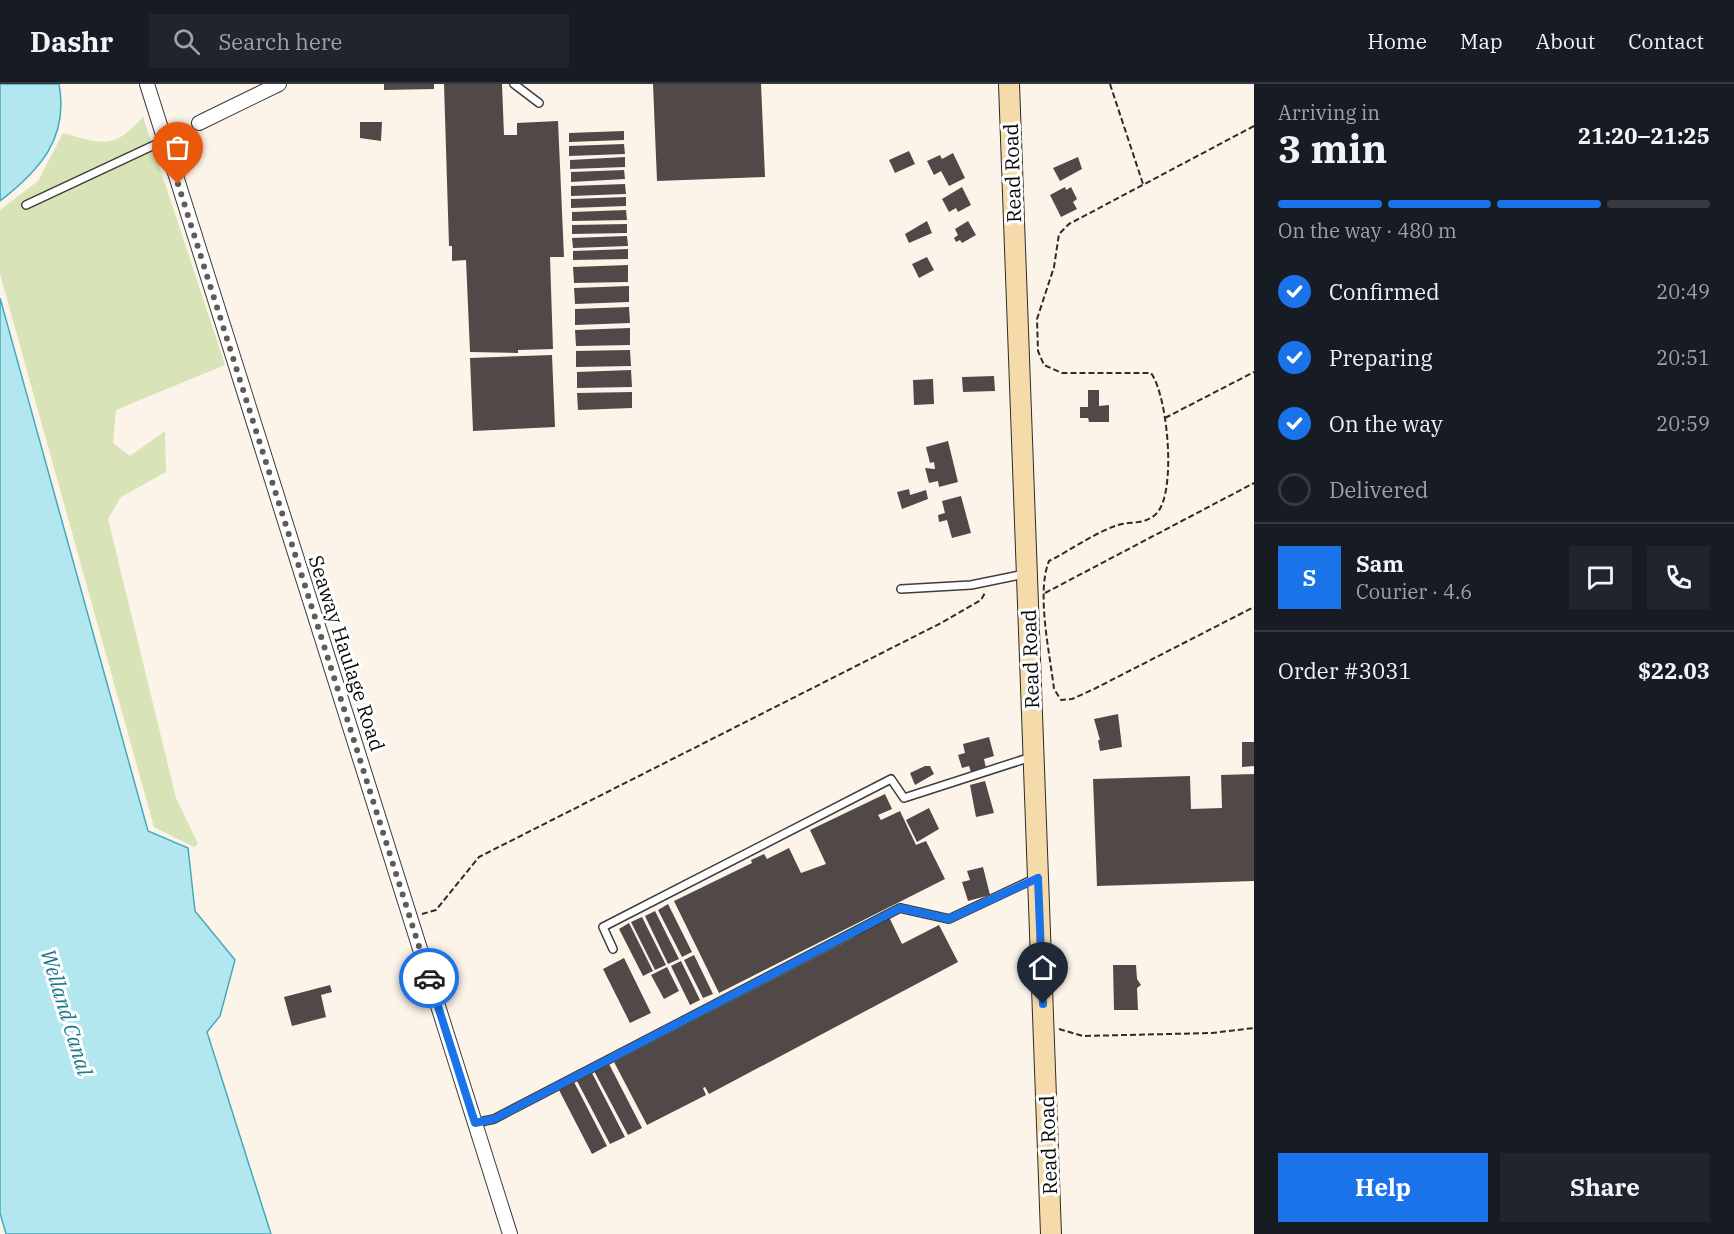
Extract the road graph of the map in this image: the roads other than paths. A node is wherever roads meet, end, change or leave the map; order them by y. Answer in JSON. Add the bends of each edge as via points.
{"nodes":[{"id":1,"x":147,"y":84,"type":"edge"},
{"id":2,"x":279,"y":84,"type":"edge"},
{"id":3,"x":514,"y":84,"type":"edge"},
{"id":4,"x":1009,"y":84,"type":"edge"},
{"id":5,"x":539,"y":103,"type":"dead end"},
{"id":6,"x":199,"y":123,"type":"dead end"},
{"id":7,"x":165,"y":140,"type":"junction"},
{"id":8,"x":26,"y":205,"type":"dead end"},
{"id":9,"x":1027,"y":574,"type":"junction"},
{"id":10,"x":901,"y":589,"type":"dead end"},
{"id":11,"x":1034,"y":756,"type":"junction"},
{"id":12,"x":1038,"y":878,"type":"junction"},
{"id":13,"x":613,"y":949,"type":"dead end"},
{"id":14,"x":475,"y":1123,"type":"junction"},
{"id":15,"x":510,"y":1234,"type":"edge"},
{"id":16,"x":1051,"y":1234,"type":"edge"}],
"edges":[{"from":1,"to":7,"type":"street","name":"Seaway Haulage Road"},
{"from":2,"to":6,"type":"street"},
{"from":3,"to":5,"type":"lane"},
{"from":4,"to":9,"type":"street","name":"Read Road"},
{"from":7,"to":8,"type":"lane"},
{"from":7,"to":14,"type":"street","name":"Seaway Haulage Road"},
{"from":9,"to":10,"type":"lane"},
{"from":9,"to":11,"type":"street","name":"Read Road"},
{"from":11,"to":12,"type":"street","name":"Read Road"},
{"from":11,"to":13,"type":"lane","via":[[904,798],[891,779],[603,927]]},
{"from":12,"to":14,"type":"lane","via":[[949,919],[900,908],[494,1119]]},
{"from":12,"to":16,"type":"street","name":"Read Road"},
{"from":14,"to":15,"type":"street","name":"Seaway Haulage Road"}]}
